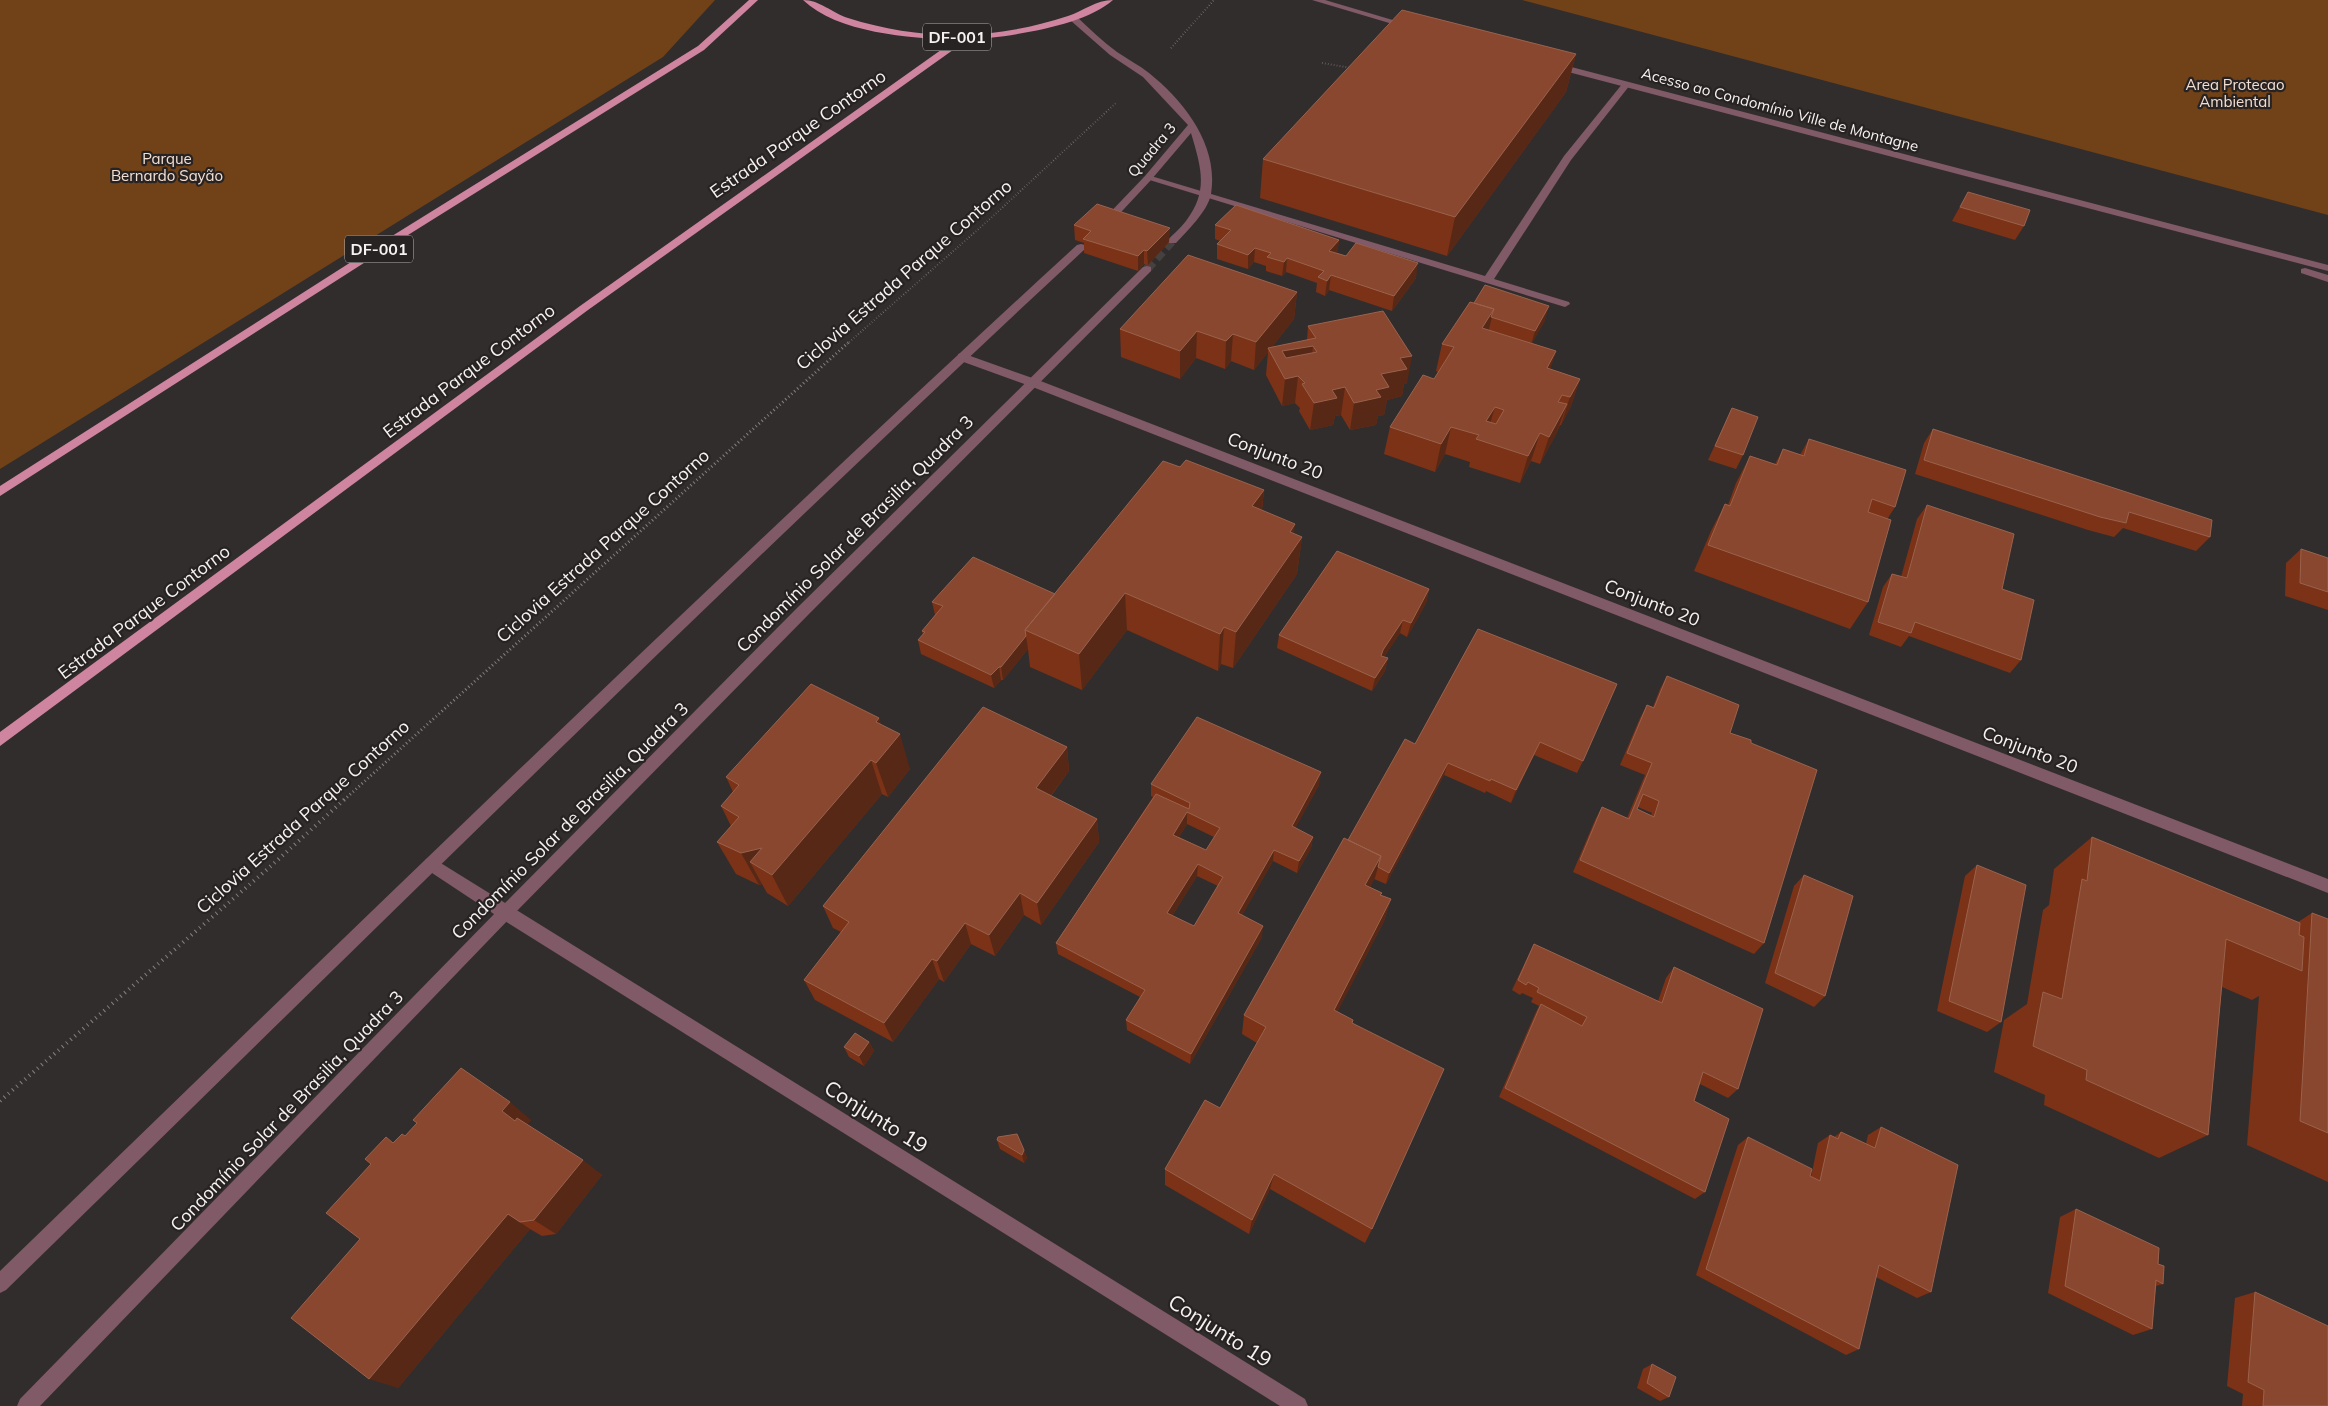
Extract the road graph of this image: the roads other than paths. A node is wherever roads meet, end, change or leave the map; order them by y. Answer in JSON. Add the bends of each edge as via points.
{"nodes":[{"id":1,"x":754,"y":0,"type":"edge"},
{"id":2,"x":806,"y":0,"type":"edge"},
{"id":3,"x":1109,"y":0,"type":"edge"},
{"id":4,"x":1316,"y":0,"type":"edge"},
{"id":5,"x":1073,"y":18,"type":"junction"},
{"id":6,"x":1418,"y":28,"type":"edge"},
{"id":7,"x":965,"y":37,"type":"junction"},
{"id":8,"x":1550,"y":64,"type":"edge"},
{"id":9,"x":1626,"y":85,"type":"junction"},
{"id":10,"x":1192,"y":125,"type":"junction"},
{"id":11,"x":1148,"y":178,"type":"junction"},
{"id":12,"x":1206,"y":195,"type":"junction"},
{"id":13,"x":1105,"y":222,"type":"edge"},
{"id":14,"x":1172,"y":242,"type":"tunnel mouth"},
{"id":15,"x":2236,"y":246,"type":"junction"},
{"id":16,"x":1081,"y":247,"type":"edge"},
{"id":17,"x":2328,"y":268,"type":"edge"},
{"id":18,"x":1147,"y":270,"type":"tunnel mouth"},
{"id":19,"x":2328,"y":279,"type":"edge"},
{"id":20,"x":1488,"y":280,"type":"junction"},
{"id":21,"x":1565,"y":304,"type":"dead end"},
{"id":22,"x":962,"y":357,"type":"junction"},
{"id":23,"x":1034,"y":383,"type":"junction"},
{"id":24,"x":0,"y":492,"type":"edge"},
{"id":25,"x":0,"y":740,"type":"edge"},
{"id":26,"x":431,"y":864,"type":"junction"},
{"id":27,"x":2328,"y":886,"type":"edge"},
{"id":28,"x":505,"y":912,"type":"junction"},
{"id":29,"x":0,"y":1284,"type":"edge"},
{"id":30,"x":26,"y":1406,"type":"edge"},
{"id":31,"x":1298,"y":1406,"type":"edge"}],
"edges":[{"from":1,"to":24,"type":"main road","number":"DF-001","via":[[701,48],[388,243]]},
{"from":2,"to":7,"type":"main road","number":"DF-001","via":[[838,19],[864,27],[927,37]]},
{"from":3,"to":5,"type":"main road","number":"DF-001"},
{"from":4,"to":6,"type":"street"},
{"from":5,"to":7,"type":"main road","number":"DF-001","via":[[1031,29]]},
{"from":5,"to":10,"type":"street","via":[[1146,75]]},
{"from":7,"to":25,"type":"main road","name":"Estrada Parque Contorno","number":"DF-001","via":[[584,308]]},
{"from":8,"to":9,"type":"street","name":"Acesso ao Condomínio Ville de Montagne"},
{"from":9,"to":15,"type":"street","name":"Acesso ao Condomínio Ville de Montagne"},
{"from":9,"to":20,"type":"street","via":[[1567,158]]},
{"from":10,"to":11,"type":"street","name":"Quadra 3"},
{"from":10,"to":12,"type":"street","name":"Quadra 3","via":[[1206,166]]},
{"from":11,"to":12,"type":"lane"},
{"from":11,"to":13,"type":"street","name":"Quadra 3"},
{"from":12,"to":14,"type":"street","name":"Quadra 3","via":[[1190,223]]},
{"from":12,"to":20,"type":"lane"},
{"from":15,"to":17,"type":"street","name":"Acesso ao Condomínio Ville de Montagne"},
{"from":15,"to":19,"type":"street","name":"Acesso ao Condomínio Ville de Montagne"},
{"from":16,"to":22,"type":"street"},
{"from":18,"to":23,"type":"street","name":"Condomínio Solar de Brasilia, Quadra 3"},
{"from":20,"to":21,"type":"lane"},
{"from":22,"to":23,"type":"street","name":"Conjunto 20"},
{"from":22,"to":26,"type":"street"},
{"from":23,"to":27,"type":"street","name":"Conjunto 20"},
{"from":23,"to":28,"type":"street","name":"Condomínio Solar de Brasilia, Quadra 3"},
{"from":26,"to":28,"type":"street","name":"Conjunto 19"},
{"from":26,"to":29,"type":"street"},
{"from":28,"to":30,"type":"street","name":"Condomínio Solar de Brasilia, Quadra 3"},
{"from":28,"to":31,"type":"street","name":"Conjunto 19"}]}
